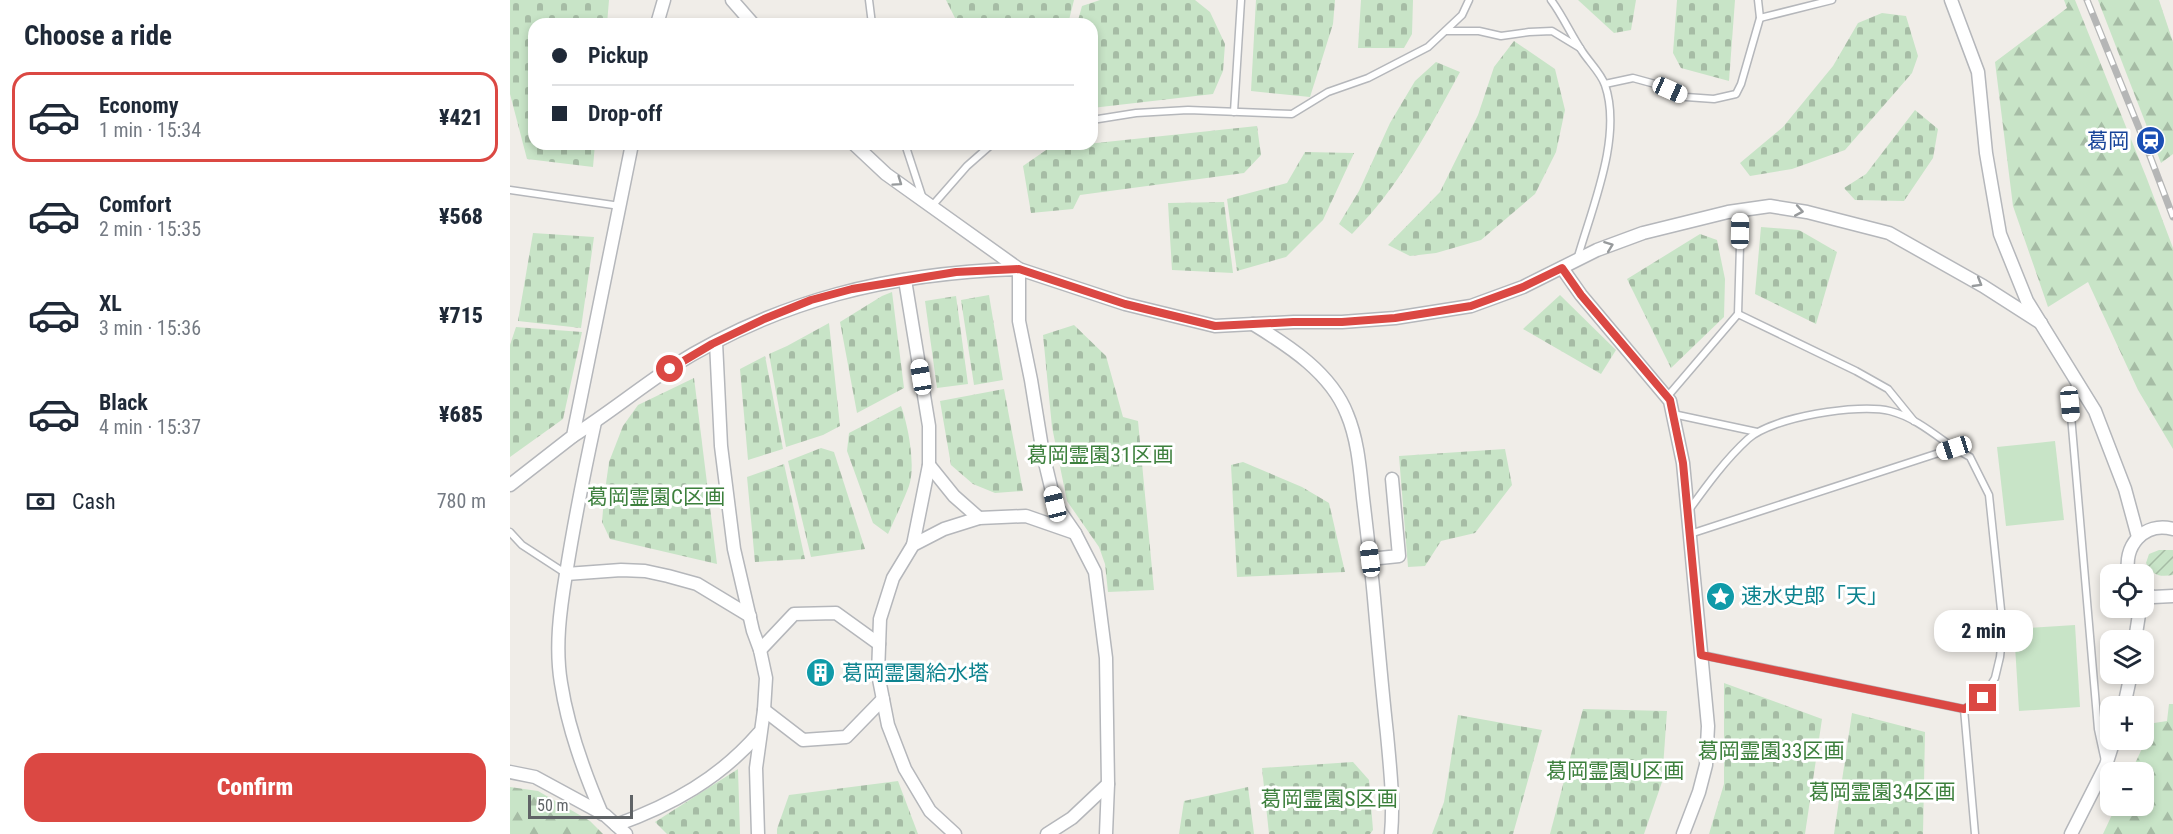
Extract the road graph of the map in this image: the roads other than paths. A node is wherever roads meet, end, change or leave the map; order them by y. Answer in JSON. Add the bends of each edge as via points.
{"nodes":[{"id":1,"x":664,"y":0,"type":"edge"},
{"id":2,"x":732,"y":0,"type":"edge"},
{"id":3,"x":869,"y":0,"type":"edge"},
{"id":4,"x":1241,"y":0,"type":"edge"},
{"id":5,"x":1469,"y":0,"type":"edge"},
{"id":6,"x":1551,"y":0,"type":"edge"},
{"id":7,"x":1758,"y":0,"type":"edge"},
{"id":8,"x":1832,"y":0,"type":"edge"},
{"id":9,"x":1951,"y":0,"type":"edge"},
{"id":10,"x":659,"y":18,"type":"edge"},
{"id":11,"x":748,"y":18,"type":"edge"},
{"id":12,"x":871,"y":18,"type":"edge"},
{"id":13,"x":1760,"y":18,"type":"junction"},
{"id":14,"x":1445,"y":30,"type":"junction"},
{"id":15,"x":1580,"y":49,"type":"junction"},
{"id":16,"x":1605,"y":84,"type":"junction"},
{"id":17,"x":1234,"y":112,"type":"junction"},
{"id":18,"x":1098,"y":119,"type":"edge"},
{"id":19,"x":631,"y":150,"type":"edge"},
{"id":20,"x":860,"y":150,"type":"edge"},
{"id":21,"x":907,"y":150,"type":"edge"},
{"id":22,"x":985,"y":150,"type":"edge"},
{"id":23,"x":510,"y":191,"type":"edge"},
{"id":24,"x":928,"y":203,"type":"junction"},
{"id":25,"x":620,"y":206,"type":"junction"},
{"id":26,"x":1741,"y":210,"type":"junction"},
{"id":27,"x":1576,"y":261,"type":"junction"},
{"id":28,"x":1562,"y":268,"type":"junction"},
{"id":29,"x":1019,"y":269,"type":"junction"},
{"id":30,"x":906,"y":280,"type":"junction"},
{"id":31,"x":1738,"y":314,"type":"junction"},
{"id":32,"x":2041,"y":323,"type":"junction"},
{"id":33,"x":1253,"y":324,"type":"junction"},
{"id":34,"x":716,"y":342,"type":"junction"},
{"id":35,"x":2076,"y":381,"type":"junction"},
{"id":36,"x":1667,"y":397,"type":"junction"},
{"id":37,"x":1673,"y":414,"type":"junction"},
{"id":38,"x":595,"y":422,"type":"junction"},
{"id":39,"x":1915,"y":422,"type":"junction"},
{"id":40,"x":1758,"y":432,"type":"junction"},
{"id":41,"x":573,"y":436,"type":"junction"},
{"id":42,"x":1954,"y":448,"type":"junction"},
{"id":43,"x":929,"y":465,"type":"junction"},
{"id":44,"x":1392,"y":479,"type":"dead end"},
{"id":45,"x":510,"y":485,"type":"edge"},
{"id":46,"x":1687,"y":512,"type":"junction"},
{"id":47,"x":979,"y":518,"type":"junction"},
{"id":48,"x":2173,"y":529,"type":"edge"},
{"id":49,"x":510,"y":532,"type":"edge"},
{"id":50,"x":1075,"y":533,"type":"junction"},
{"id":51,"x":1689,"y":535,"type":"junction"},
{"id":52,"x":2138,"y":537,"type":"junction"},
{"id":53,"x":913,"y":544,"type":"junction"},
{"id":54,"x":1370,"y":559,"type":"junction"},
{"id":55,"x":2127,"y":564,"type":"edge"},
{"id":56,"x":566,"y":574,"type":"junction"},
{"id":57,"x":2173,"y":596,"type":"edge"},
{"id":58,"x":2154,"y":597,"type":"edge"},
{"id":59,"x":750,"y":616,"type":"junction"},
{"id":60,"x":879,"y":644,"type":"junction"},
{"id":61,"x":760,"y":650,"type":"junction"},
{"id":62,"x":1701,"y":655,"type":"junction"},
{"id":63,"x":883,"y":699,"type":"junction"},
{"id":64,"x":1964,"y":709,"type":"junction"},
{"id":65,"x":764,"y":710,"type":"junction"},
{"id":66,"x":760,"y":732,"type":"junction"},
{"id":67,"x":2105,"y":762,"type":"edge"},
{"id":68,"x":510,"y":772,"type":"edge"},
{"id":69,"x":2100,"y":777,"type":"edge"},
{"id":70,"x":1108,"y":784,"type":"junction"},
{"id":71,"x":602,"y":814,"type":"junction"},
{"id":72,"x":616,"y":825,"type":"junction"},
{"id":73,"x":950,"y":832,"type":"edge"},
{"id":74,"x":626,"y":834,"type":"edge"},
{"id":75,"x":758,"y":834,"type":"edge"},
{"id":76,"x":1047,"y":834,"type":"edge"},
{"id":77,"x":1106,"y":834,"type":"edge"},
{"id":78,"x":1391,"y":834,"type":"edge"},
{"id":79,"x":1683,"y":834,"type":"edge"},
{"id":80,"x":1975,"y":834,"type":"edge"},
{"id":81,"x":2071,"y":834,"type":"edge"}],
"edges":[{"from":1,"to":10,"type":"street"},
{"from":2,"to":11,"type":"street"},
{"from":3,"to":12,"type":"lane"},
{"from":4,"to":17,"type":"lane"},
{"from":5,"to":14,"type":"lane","via":[[1462,15]]},
{"from":6,"to":15,"type":"lane"},
{"from":7,"to":13,"type":"lane"},
{"from":8,"to":13,"type":"lane"},
{"from":9,"to":32,"type":"street","via":[[1978,72],[2000,234],[2027,301]]},
{"from":13,"to":16,"type":"lane","via":[[1736,94],[1714,99],[1686,98],[1633,78]]},
{"from":14,"to":15,"type":"lane","via":[[1479,30],[1502,36],[1552,31]]},
{"from":14,"to":17,"type":"lane","via":[[1428,47],[1368,78],[1328,92],[1292,114]]},
{"from":15,"to":16,"type":"lane"},
{"from":16,"to":27,"type":"lane","via":[[1610,126],[1606,157]]},
{"from":17,"to":18,"type":"lane","via":[[1188,110]]},
{"from":19,"to":25,"type":"street"},
{"from":20,"to":24,"type":"street","one_way":true,"via":[[886,174]]},
{"from":21,"to":24,"type":"lane"},
{"from":22,"to":24,"type":"lane"},
{"from":23,"to":25,"type":"lane"},
{"from":24,"to":29,"type":"street"},
{"from":25,"to":41,"type":"street"},
{"from":27,"to":26,"type":"street","one_way":true,"via":[[1643,232]]},
{"from":26,"to":31,"type":"lane"},
{"from":26,"to":32,"type":"street","one_way":true,"via":[[1770,206],[1889,233]]},
{"from":27,"to":28,"type":"street"},
{"from":28,"to":33,"type":"street","via":[[1471,306],[1395,318]]},
{"from":28,"to":36,"type":"street"},
{"from":29,"to":30,"type":"street","via":[[956,272]]},
{"from":29,"to":33,"type":"street","via":[[1185,319],[1215,326]]},
{"from":29,"to":50,"type":"street","via":[[1019,321],[1043,454],[1055,504]]},
{"from":30,"to":34,"type":"street","via":[[811,300]]},
{"from":30,"to":43,"type":"street","via":[[928,426]]},
{"from":31,"to":36,"type":"lane"},
{"from":31,"to":39,"type":"lane","via":[[1888,389]]},
{"from":32,"to":35,"type":"street"},
{"from":33,"to":54,"type":"street","via":[[1297,353],[1322,376],[1347,413],[1360,469]]},
{"from":34,"to":38,"type":"street"},
{"from":34,"to":59,"type":"street","via":[[727,496],[734,549]]},
{"from":35,"to":52,"type":"street","via":[[2095,411],[2125,489]]},
{"from":35,"to":67,"type":"lane","via":[[2070,404],[2098,729]]},
{"from":36,"to":37,"type":"street"},
{"from":37,"to":40,"type":"lane"},
{"from":37,"to":46,"type":"street"},
{"from":38,"to":41,"type":"street"},
{"from":38,"to":56,"type":"street"},
{"from":39,"to":40,"type":"lane","via":[[1889,411],[1842,409],[1769,425]]},
{"from":39,"to":42,"type":"lane"},
{"from":40,"to":46,"type":"lane","via":[[1715,475]]},
{"from":41,"to":45,"type":"street"},
{"from":42,"to":51,"type":"lane"},
{"from":42,"to":64,"type":"lane","via":[[1970,457],[1989,495],[2003,629],[1995,678],[1983,698]]},
{"from":43,"to":47,"type":"street","via":[[954,496]]},
{"from":43,"to":53,"type":"street"},
{"from":44,"to":54,"type":"street","via":[[1399,556]]},
{"from":46,"to":51,"type":"street"},
{"from":47,"to":50,"type":"street","via":[[1026,516]]},
{"from":47,"to":53,"type":"street"},
{"from":48,"to":52,"type":"street","via":[[2159,527]]},
{"from":49,"to":56,"type":"lane"},
{"from":50,"to":70,"type":"street","via":[[1095,572],[1106,658]]},
{"from":51,"to":62,"type":"street"},
{"from":52,"to":55,"type":"street"},
{"from":53,"to":60,"type":"street","via":[[893,578],[880,619]]},
{"from":54,"to":78,"type":"street","via":[[1389,761]]},
{"from":56,"to":59,"type":"street","via":[[621,570],[668,576],[697,584]]},
{"from":56,"to":71,"type":"street","via":[[559,621],[561,682],[568,722]]},
{"from":57,"to":58,"type":"street"},
{"from":59,"to":61,"type":"street"},
{"from":60,"to":61,"type":"street","via":[[836,613],[820,613],[794,615]]},
{"from":60,"to":63,"type":"street","via":[[878,674]]},
{"from":61,"to":65,"type":"street","via":[[765,678]]},
{"from":62,"to":64,"type":"lane"},
{"from":62,"to":79,"type":"street","via":[[1708,726],[1706,765]]},
{"from":63,"to":65,"type":"street","via":[[846,737],[803,740]]},
{"from":63,"to":73,"type":"street","via":[[888,725],[905,769],[930,811]]},
{"from":64,"to":80,"type":"lane"},
{"from":65,"to":66,"type":"street"},
{"from":66,"to":72,"type":"street","via":[[723,769],[695,789],[668,805]]},
{"from":66,"to":75,"type":"street","via":[[756,768]]},
{"from":68,"to":71,"type":"street","via":[[535,777]]},
{"from":69,"to":81,"type":"street"},
{"from":70,"to":76,"type":"street","via":[[1072,818]]},
{"from":70,"to":77,"type":"street"},
{"from":71,"to":72,"type":"street"},
{"from":72,"to":74,"type":"street"}]}
